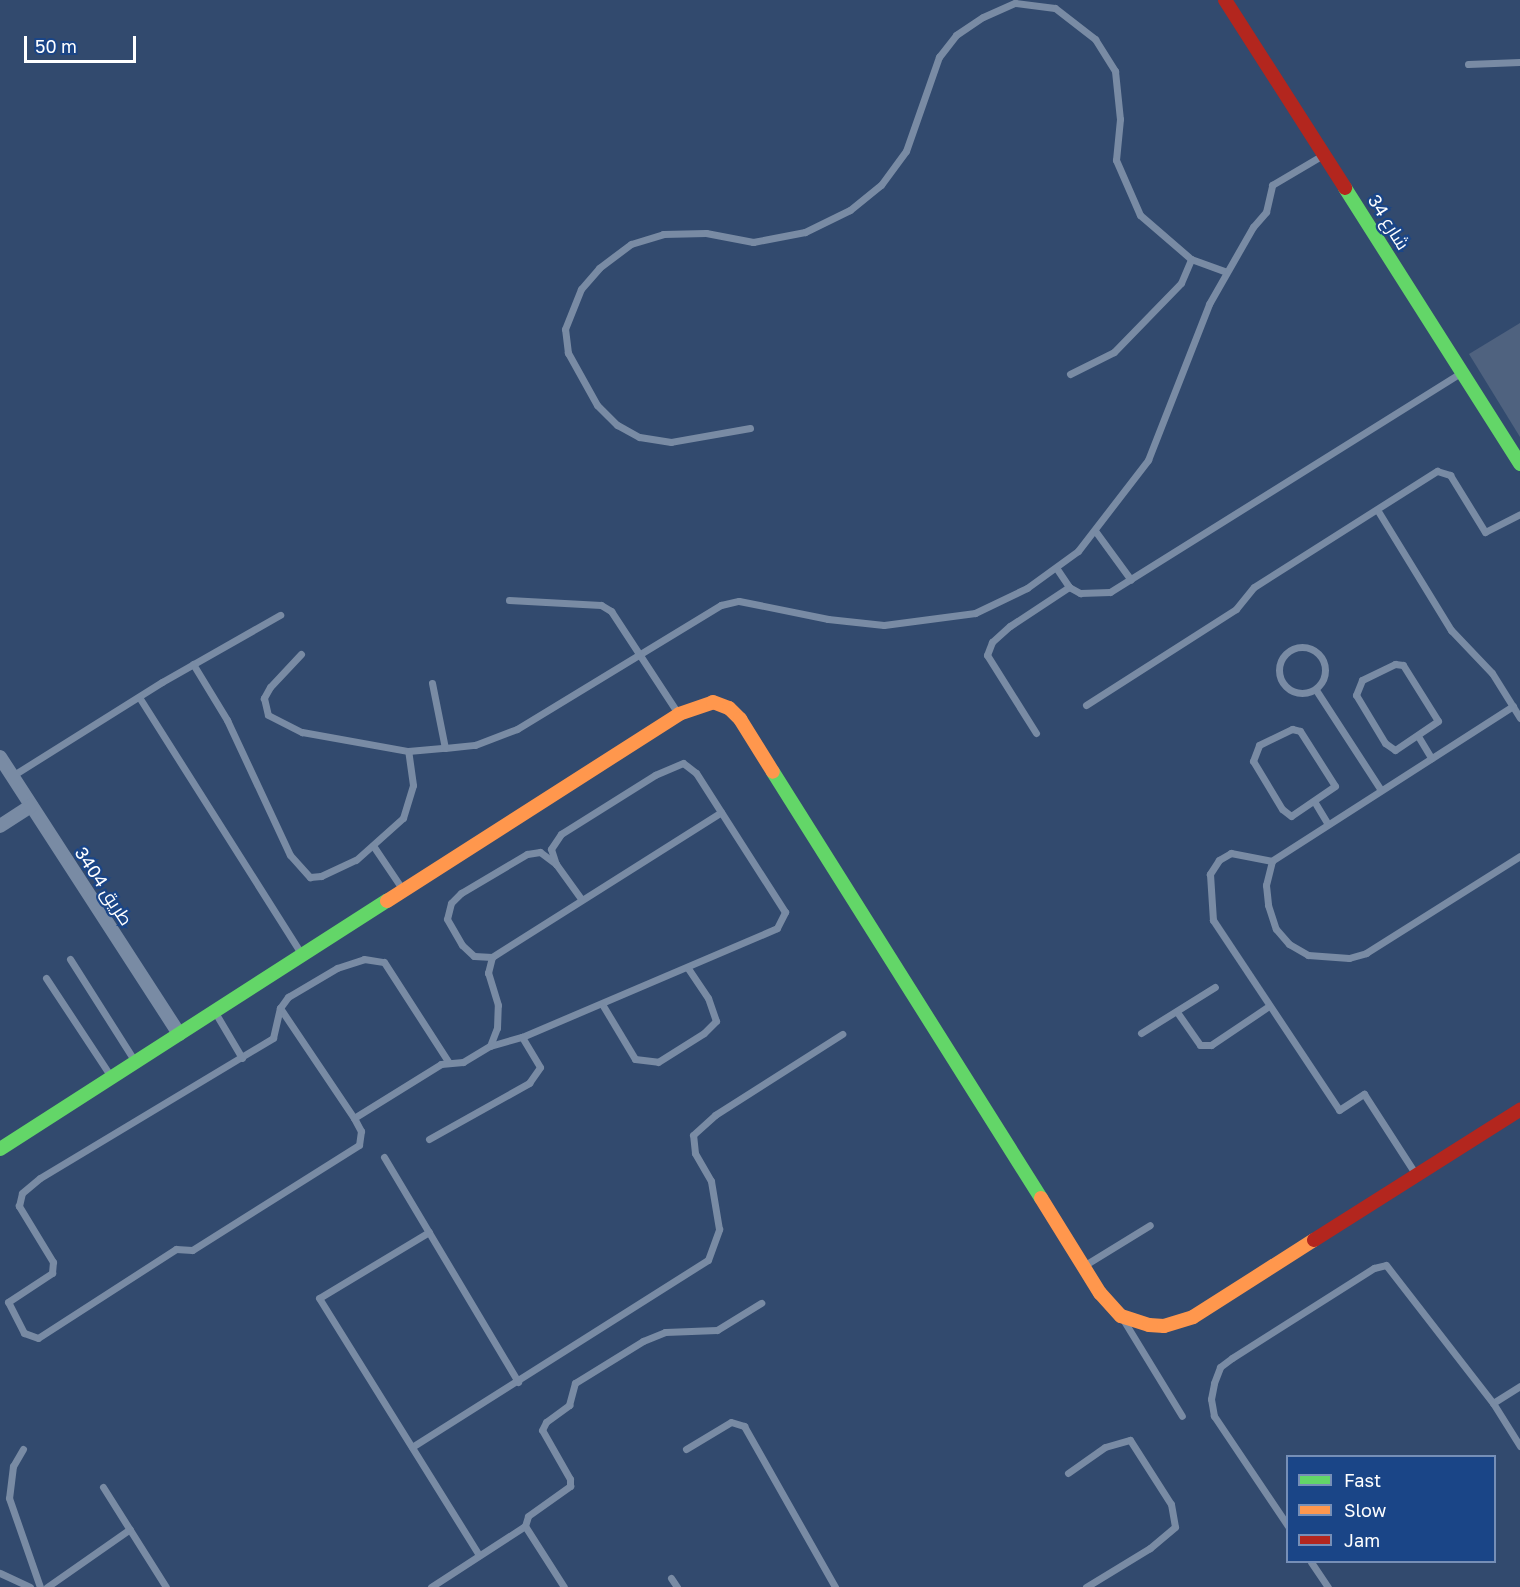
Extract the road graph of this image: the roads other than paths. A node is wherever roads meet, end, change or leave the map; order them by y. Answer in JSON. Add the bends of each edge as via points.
{"nodes":[{"id":1,"x":1225,"y":0,"type":"edge"},
{"id":2,"x":1520,"y":62,"type":"edge"},
{"id":3,"x":1468,"y":64,"type":"dead end"},
{"id":4,"x":1324,"y":154,"type":"junction"},
{"id":5,"x":1191,"y":259,"type":"junction"},
{"id":6,"x":1226,"y":272,"type":"junction"},
{"id":7,"x":1463,"y":371,"type":"junction"},
{"id":8,"x":1070,"y":374,"type":"dead end"},
{"id":9,"x":750,"y":428,"type":"dead end"},
{"id":10,"x":1520,"y":464,"type":"edge"},
{"id":11,"x":1378,"y":511,"type":"junction"},
{"id":12,"x":1520,"y":514,"type":"edge"},
{"id":13,"x":1096,"y":532,"type":"junction"},
{"id":14,"x":1057,"y":569,"type":"junction"},
{"id":15,"x":1131,"y":580,"type":"junction"},
{"id":16,"x":1069,"y":587,"type":"junction"},
{"id":17,"x":509,"y":600,"type":"dead end"},
{"id":18,"x":280,"y":615,"type":"dead end"},
{"id":19,"x":301,"y":654,"type":"dead end"},
{"id":20,"x":641,"y":655,"type":"junction"},
{"id":21,"x":193,"y":664,"type":"junction"},
{"id":22,"x":432,"y":683,"type":"dead end"},
{"id":23,"x":1316,"y":690,"type":"junction"},
{"id":24,"x":139,"y":697,"type":"junction"},
{"id":25,"x":1086,"y":705,"type":"dead end"},
{"id":26,"x":1513,"y":706,"type":"junction"},
{"id":27,"x":679,"y":714,"type":"junction"},
{"id":28,"x":1520,"y":718,"type":"edge"},
{"id":29,"x":1036,"y":733,"type":"dead end"},
{"id":30,"x":1418,"y":736,"type":"junction"},
{"id":31,"x":445,"y":748,"type":"junction"},
{"id":32,"x":408,"y":751,"type":"junction"},
{"id":33,"x":0,"y":757,"type":"edge"},
{"id":34,"x":1431,"y":758,"type":"junction"},
{"id":35,"x":12,"y":776,"type":"junction"},
{"id":36,"x":1381,"y":790,"type":"junction"},
{"id":37,"x":1314,"y":801,"type":"junction"},
{"id":38,"x":31,"y":806,"type":"junction"},
{"id":39,"x":721,"y":812,"type":"junction"},
{"id":40,"x":1328,"y":824,"type":"junction"},
{"id":41,"x":0,"y":826,"type":"edge"},
{"id":42,"x":374,"y":847,"type":"junction"},
{"id":43,"x":1520,"y":856,"type":"edge"},
{"id":44,"x":1272,"y":861,"type":"junction"},
{"id":45,"x":556,"y":864,"type":"junction"},
{"id":46,"x":404,"y":892,"type":"junction"},
{"id":47,"x":582,"y":900,"type":"junction"},
{"id":48,"x":304,"y":957,"type":"junction"},
{"id":49,"x":492,"y":957,"type":"junction"},
{"id":50,"x":70,"y":959,"type":"dead end"},
{"id":51,"x":687,"y":967,"type":"junction"},
{"id":52,"x":46,"y":978,"type":"dead end"},
{"id":53,"x":1215,"y":987,"type":"dead end"},
{"id":54,"x":602,"y":1004,"type":"junction"},
{"id":55,"x":1269,"y":1006,"type":"junction"},
{"id":56,"x":280,"y":1008,"type":"junction"},
{"id":57,"x":1177,"y":1011,"type":"junction"},
{"id":58,"x":215,"y":1012,"type":"junction"},
{"id":59,"x":179,"y":1034,"type":"junction"},
{"id":60,"x":842,"y":1034,"type":"dead end"},
{"id":61,"x":1141,"y":1034,"type":"dead end"},
{"id":62,"x":522,"y":1037,"type":"junction"},
{"id":63,"x":490,"y":1046,"type":"junction"},
{"id":64,"x":242,"y":1058,"type":"junction"},
{"id":65,"x":136,"y":1062,"type":"junction"},
{"id":66,"x":449,"y":1063,"type":"junction"},
{"id":67,"x":111,"y":1078,"type":"junction"},
{"id":68,"x":1520,"y":1110,"type":"edge"},
{"id":69,"x":354,"y":1118,"type":"junction"},
{"id":70,"x":429,"y":1139,"type":"dead end"},
{"id":71,"x":0,"y":1149,"type":"edge"},
{"id":72,"x":384,"y":1157,"type":"dead end"},
{"id":73,"x":1417,"y":1175,"type":"junction"},
{"id":74,"x":1150,"y":1225,"type":"dead end"},
{"id":75,"x":429,"y":1232,"type":"junction"},
{"id":76,"x":1083,"y":1266,"type":"junction"},
{"id":77,"x":762,"y":1303,"type":"dead end"},
{"id":78,"x":1121,"y":1316,"type":"junction"},
{"id":79,"x":518,"y":1382,"type":"junction"},
{"id":80,"x":1520,"y":1386,"type":"edge"},
{"id":81,"x":1493,"y":1403,"type":"junction"},
{"id":82,"x":1182,"y":1416,"type":"dead end"},
{"id":83,"x":1520,"y":1446,"type":"edge"},
{"id":84,"x":412,"y":1447,"type":"junction"},
{"id":85,"x":23,"y":1449,"type":"dead end"},
{"id":86,"x":686,"y":1449,"type":"dead end"},
{"id":87,"x":1068,"y":1473,"type":"dead end"},
{"id":88,"x":103,"y":1487,"type":"dead end"},
{"id":89,"x":1286,"y":1524,"type":"edge"},
{"id":90,"x":525,"y":1526,"type":"junction"},
{"id":91,"x":130,"y":1529,"type":"junction"},
{"id":92,"x":479,"y":1555,"type":"junction"},
{"id":93,"x":1312,"y":1563,"type":"edge"},
{"id":94,"x":0,"y":1573,"type":"edge"},
{"id":95,"x":671,"y":1578,"type":"dead end"},
{"id":96,"x":51,"y":1586,"type":"edge"},
{"id":97,"x":30,"y":1587,"type":"edge"},
{"id":98,"x":40,"y":1587,"type":"edge"},
{"id":99,"x":166,"y":1587,"type":"edge"},
{"id":100,"x":431,"y":1587,"type":"edge"},
{"id":101,"x":564,"y":1587,"type":"edge"},
{"id":102,"x":677,"y":1587,"type":"edge"},
{"id":103,"x":835,"y":1587,"type":"edge"},
{"id":104,"x":1086,"y":1587,"type":"edge"},
{"id":105,"x":1328,"y":1587,"type":"edge"}],
"edges":[{"from":1,"to":4,"type":"street","name":"شارع 34"},
{"from":2,"to":3,"type":"lane"},
{"from":4,"to":6,"type":"lane","via":[[1272,185],[1266,212]]},
{"from":4,"to":7,"type":"street","name":"شارع 34"},
{"from":5,"to":6,"type":"lane"},
{"from":5,"to":8,"type":"lane","via":[[1181,283],[1114,352]]},
{"from":5,"to":9,"type":"lane","via":[[1140,215],[1123,182],[1116,160],[1120,119],[1115,71],[1095,39],[1055,8],[1015,3],[956,35],[939,57],[906,151],[881,185],[850,210],[805,231],[753,243],[706,233],[663,234],[631,244],[599,268],[581,289],[565,329],[568,353],[597,405],[617,425],[639,437],[671,442]]},
{"from":6,"to":13,"type":"lane","via":[[1209,304],[1148,460]]},
{"from":7,"to":10,"type":"street","name":"شارع 34"},
{"from":7,"to":15,"type":"lane"},
{"from":11,"to":12,"type":"lane","via":[[1437,471],[1450,475],[1485,532]]},
{"from":11,"to":25,"type":"lane","via":[[1254,587],[1236,609]]},
{"from":11,"to":26,"type":"lane","via":[[1451,630],[1492,673]]},
{"from":13,"to":14,"type":"lane"},
{"from":13,"to":15,"type":"lane"},
{"from":14,"to":16,"type":"lane"},
{"from":14,"to":20,"type":"lane","via":[[975,613],[884,625],[739,602],[721,605]]},
{"from":15,"to":16,"type":"lane","via":[[1110,592],[1091,596]]},
{"from":16,"to":29,"type":"lane","via":[[1010,626],[992,642],[987,655]]},
{"from":17,"to":20,"type":"lane","via":[[601,605],[619,620]]},
{"from":18,"to":21,"type":"lane"},
{"from":19,"to":32,"type":"lane","via":[[264,698],[268,716],[302,732]]},
{"from":20,"to":27,"type":"lane"},
{"from":20,"to":31,"type":"lane","via":[[517,729],[475,745]]},
{"from":21,"to":24,"type":"lane"},
{"from":21,"to":42,"type":"lane","via":[[227,720],[273,823],[300,868],[310,877],[321,876]]},
{"from":22,"to":31,"type":"lane"},
{"from":23,"to":23,"type":"lane","via":[[1325,678],[1325,663],[1317,651],[1303,646],[1289,650],[1280,662],[1279,677],[1287,689],[1301,694]]},
{"from":23,"to":36,"type":"lane"},
{"from":24,"to":35,"type":"lane"},
{"from":24,"to":48,"type":"lane"},
{"from":26,"to":28,"type":"lane"},
{"from":26,"to":34,"type":"lane"},
{"from":27,"to":46,"type":"street"},
{"from":27,"to":76,"type":"street","via":[[713,702],[735,713]]},
{"from":30,"to":30,"type":"lane","via":[[1395,750],[1389,749],[1356,696],[1362,680],[1385,666],[1403,666],[1438,721]]},
{"from":30,"to":34,"type":"lane"},
{"from":31,"to":32,"type":"lane"},
{"from":32,"to":42,"type":"lane","via":[[414,785],[410,801],[403,818]]},
{"from":33,"to":35,"type":"street","name":"طريق 3404"},
{"from":34,"to":36,"type":"lane"},
{"from":35,"to":38,"type":"street","name":"طريق 3404"},
{"from":36,"to":40,"type":"lane"},
{"from":37,"to":37,"type":"lane","via":[[1291,816],[1286,815],[1253,761],[1259,745],[1281,731],[1300,731],[1335,786]]},
{"from":37,"to":40,"type":"lane"},
{"from":38,"to":41,"type":"street"},
{"from":38,"to":59,"type":"street","name":"طريق 3404"},
{"from":39,"to":45,"type":"lane","via":[[696,773],[683,763],[655,775],[561,834],[551,849]]},
{"from":39,"to":47,"type":"lane"},
{"from":39,"to":51,"type":"lane","via":[[785,912],[777,928]]},
{"from":40,"to":44,"type":"lane"},
{"from":42,"to":46,"type":"lane"},
{"from":43,"to":44,"type":"lane","via":[[1366,953],[1349,958],[1308,955],[1289,944],[1276,929],[1266,885]]},
{"from":44,"to":55,"type":"lane","via":[[1231,853],[1218,861],[1210,874],[1213,920]]},
{"from":45,"to":47,"type":"lane"},
{"from":45,"to":49,"type":"lane","via":[[540,852],[527,854],[450,903],[447,919],[462,945],[474,956]]},
{"from":46,"to":48,"type":"street"},
{"from":47,"to":49,"type":"lane"},
{"from":48,"to":58,"type":"street"},
{"from":49,"to":63,"type":"lane","via":[[488,973],[498,1005],[497,1028]]},
{"from":50,"to":65,"type":"lane"},
{"from":51,"to":54,"type":"lane"},
{"from":51,"to":54,"type":"lane","via":[[708,998],[716,1021],[658,1062],[635,1059]]},
{"from":52,"to":67,"type":"lane"},
{"from":53,"to":57,"type":"lane"},
{"from":54,"to":62,"type":"lane"},
{"from":55,"to":57,"type":"lane","via":[[1211,1045],[1200,1046]]},
{"from":55,"to":73,"type":"lane","via":[[1339,1110],[1364,1094]]},
{"from":56,"to":64,"type":"lane","via":[[273,1038]]},
{"from":56,"to":66,"type":"lane","via":[[288,997],[337,968],[363,959],[384,962]]},
{"from":56,"to":69,"type":"lane"},
{"from":57,"to":61,"type":"lane"},
{"from":58,"to":59,"type":"street"},
{"from":58,"to":64,"type":"lane"},
{"from":59,"to":65,"type":"street"},
{"from":60,"to":79,"type":"lane","via":[[715,1115],[693,1135],[695,1153],[711,1181],[719,1228],[708,1260]]},
{"from":62,"to":63,"type":"lane"},
{"from":62,"to":70,"type":"lane","via":[[540,1067],[529,1083]]},
{"from":63,"to":66,"type":"lane","via":[[463,1062]]},
{"from":64,"to":69,"type":"lane","via":[[40,1178],[22,1193],[19,1206],[53,1262],[52,1273],[8,1302],[24,1333],[38,1338],[176,1249],[192,1250],[359,1145],[360,1131]]},
{"from":65,"to":67,"type":"street"},
{"from":66,"to":69,"type":"lane","via":[[441,1064]]},
{"from":67,"to":71,"type":"street"},
{"from":68,"to":73,"type":"street"},
{"from":72,"to":75,"type":"lane"},
{"from":73,"to":78,"type":"street","via":[[1193,1317],[1172,1324],[1149,1325]]},
{"from":74,"to":76,"type":"lane"},
{"from":75,"to":79,"type":"lane"},
{"from":75,"to":84,"type":"lane","via":[[319,1298]]},
{"from":76,"to":78,"type":"street","via":[[1110,1307]]},
{"from":77,"to":90,"type":"lane","via":[[717,1330],[665,1332],[643,1341],[575,1383],[569,1392],[569,1406],[546,1422],[542,1430],[570,1479],[570,1486],[528,1516]]},
{"from":78,"to":82,"type":"lane"},
{"from":79,"to":84,"type":"lane"},
{"from":80,"to":81,"type":"lane"},
{"from":81,"to":83,"type":"lane"},
{"from":81,"to":89,"type":"lane","via":[[1386,1265],[1374,1268],[1232,1358],[1220,1367],[1214,1383],[1214,1416]]},
{"from":84,"to":92,"type":"lane"},
{"from":85,"to":98,"type":"lane","via":[[13,1467],[9,1498]]},
{"from":86,"to":103,"type":"lane","via":[[731,1422],[744,1426]]},
{"from":87,"to":104,"type":"lane","via":[[1105,1447],[1130,1440],[1171,1504],[1175,1527],[1150,1548]]},
{"from":88,"to":91,"type":"lane"},
{"from":90,"to":92,"type":"lane"},
{"from":90,"to":101,"type":"lane"},
{"from":91,"to":96,"type":"lane"},
{"from":91,"to":99,"type":"lane"},
{"from":92,"to":100,"type":"lane"},
{"from":93,"to":105,"type":"lane"},
{"from":94,"to":97,"type":"lane"},
{"from":95,"to":102,"type":"lane"}]}
